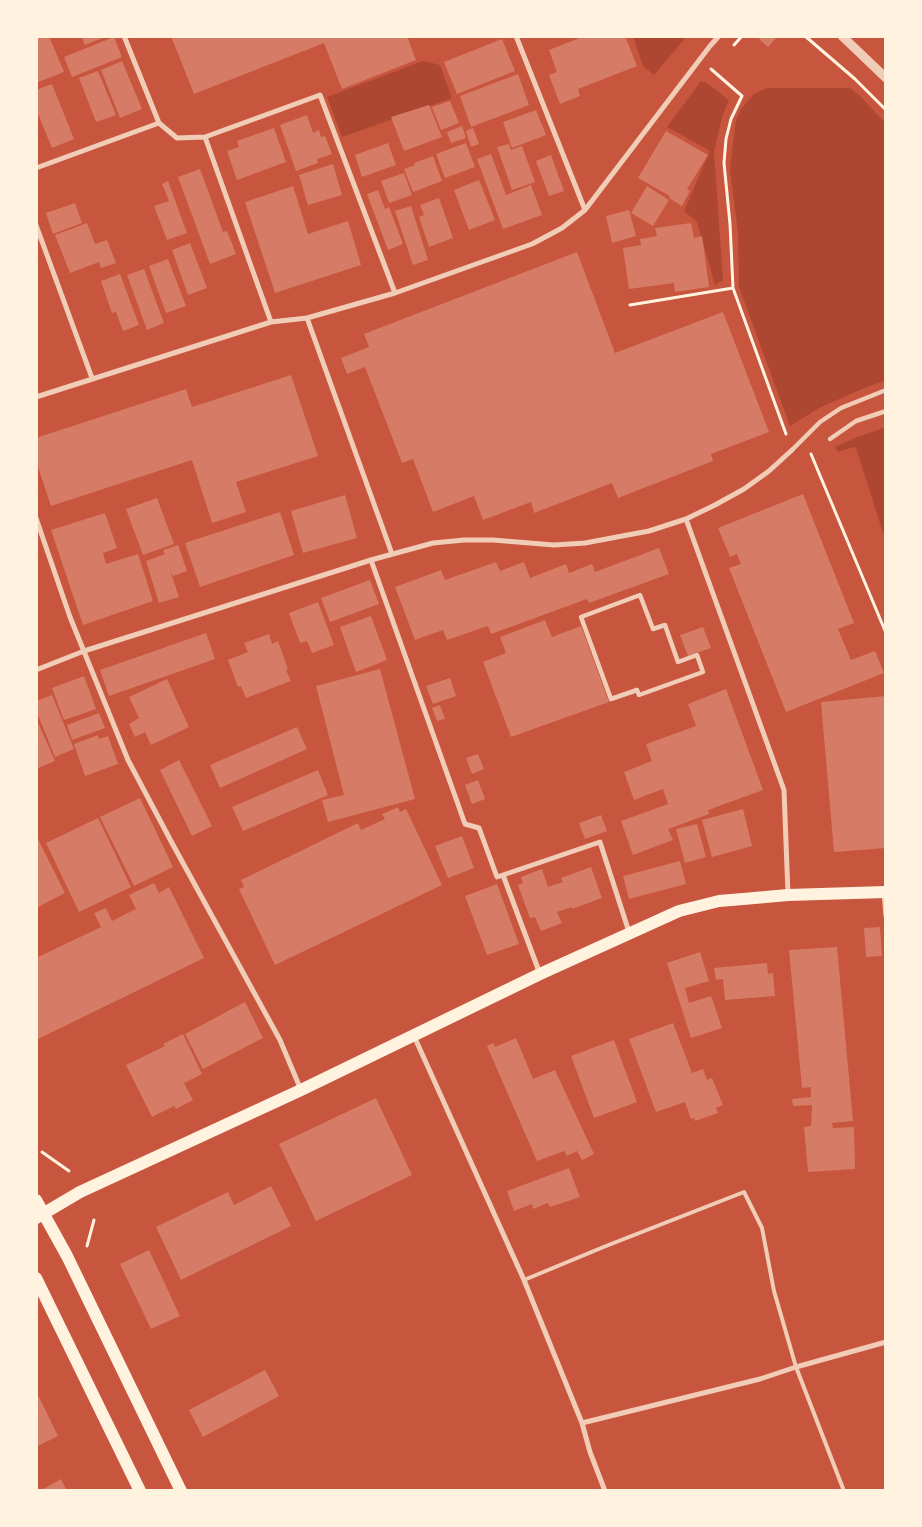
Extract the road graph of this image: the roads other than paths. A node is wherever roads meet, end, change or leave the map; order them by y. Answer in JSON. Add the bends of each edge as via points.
{"nodes":[{"id":1,"x":124,"y":36,"type":"edge"},
{"id":2,"x":516,"y":36,"type":"edge"},
{"id":3,"x":719,"y":36,"type":"edge"},
{"id":4,"x":842,"y":36,"type":"edge"},
{"id":5,"x":886,"y":78,"type":"edge"},
{"id":6,"x":159,"y":123,"type":"junction"},
{"id":7,"x":205,"y":137,"type":"junction"},
{"id":8,"x":36,"y":168,"type":"edge"},
{"id":9,"x":585,"y":210,"type":"junction"},
{"id":10,"x":36,"y":225,"type":"edge"},
{"id":11,"x":395,"y":293,"type":"junction"},
{"id":12,"x":307,"y":318,"type":"junction"},
{"id":13,"x":271,"y":322,"type":"junction"},
{"id":14,"x":92,"y":378,"type":"junction"},
{"id":15,"x":886,"y":390,"type":"edge"},
{"id":16,"x":36,"y":396,"type":"edge"},
{"id":17,"x":886,"y":411,"type":"edge"},
{"id":18,"x":830,"y":439,"type":"dead end"},
{"id":19,"x":792,"y":450,"type":"joint"},
{"id":20,"x":36,"y":518,"type":"edge"},
{"id":21,"x":686,"y":519,"type":"junction"},
{"id":22,"x":392,"y":554,"type":"junction"},
{"id":23,"x":371,"y":560,"type":"junction"},
{"id":24,"x":581,"y":617,"type":"joint"},
{"id":25,"x":84,"y":651,"type":"junction"},
{"id":26,"x":36,"y":670,"type":"edge"},
{"id":27,"x":503,"y":875,"type":"junction"},
{"id":28,"x":885,"y":892,"type":"edge"},
{"id":29,"x":788,"y":895,"type":"junction"},
{"id":30,"x":886,"y":916,"type":"edge"},
{"id":31,"x":630,"y":934,"type":"junction"},
{"id":32,"x":540,"y":974,"type":"junction"},
{"id":33,"x":414,"y":1036,"type":"junction"},
{"id":34,"x":301,"y":1090,"type":"junction"},
{"id":35,"x":36,"y":1200,"type":"edge"},
{"id":36,"x":40,"y":1215,"type":"edge"},
{"id":37,"x":36,"y":1278,"type":"edge"},
{"id":38,"x":524,"y":1280,"type":"junction"},
{"id":39,"x":886,"y":1342,"type":"edge"},
{"id":40,"x":796,"y":1367,"type":"junction"},
{"id":41,"x":582,"y":1423,"type":"junction"},
{"id":42,"x":140,"y":1491,"type":"edge"},
{"id":43,"x":181,"y":1491,"type":"edge"},
{"id":44,"x":605,"y":1491,"type":"edge"},
{"id":45,"x":844,"y":1491,"type":"edge"}],
"edges":[{"from":1,"to":6,"type":"street"},
{"from":2,"to":9,"type":"street"},
{"from":3,"to":9,"type":"street"},
{"from":4,"to":5,"type":"street"},
{"from":6,"to":7,"type":"street","via":[[177,138]]},
{"from":6,"to":8,"type":"street"},
{"from":7,"to":11,"type":"street","via":[[320,95]]},
{"from":7,"to":13,"type":"street"},
{"from":9,"to":11,"type":"street","via":[[562,228],[532,244]]},
{"from":10,"to":14,"type":"street"},
{"from":11,"to":12,"type":"street"},
{"from":12,"to":13,"type":"street"},
{"from":12,"to":22,"type":"street"},
{"from":13,"to":14,"type":"street"},
{"from":14,"to":16,"type":"street"},
{"from":15,"to":19,"type":"street","via":[[841,408],[820,422]]},
{"from":17,"to":18,"type":"street","via":[[856,421]]},
{"from":19,"to":21,"type":"street","via":[[744,489]]},
{"from":20,"to":25,"type":"street"},
{"from":21,"to":22,"type":"street","via":[[649,531],[585,543],[554,545],[464,540],[433,543]]},
{"from":21,"to":29,"type":"street","via":[[784,790]]},
{"from":22,"to":23,"type":"street"},
{"from":23,"to":25,"type":"street"},
{"from":23,"to":27,"type":"street","via":[[465,824],[479,828],[497,877]]},
{"from":24,"to":24,"type":"street","via":[[640,595],[653,629],[665,625],[678,662],[697,655],[703,672],[639,695],[637,690],[611,699]]},
{"from":25,"to":26,"type":"street"},
{"from":25,"to":34,"type":"street","via":[[128,760],[280,1040]]},
{"from":27,"to":31,"type":"street","via":[[600,842]]},
{"from":27,"to":32,"type":"street"},
{"from":28,"to":29,"type":"main road"},
{"from":28,"to":30,"type":"street"},
{"from":29,"to":31,"type":"main road","via":[[696,906]]},
{"from":31,"to":32,"type":"main road"},
{"from":32,"to":33,"type":"main road"},
{"from":33,"to":34,"type":"main road"},
{"from":33,"to":38,"type":"street"},
{"from":34,"to":36,"type":"main road","via":[[80,1192]]},
{"from":35,"to":36,"type":"main road"},
{"from":36,"to":43,"type":"main road","via":[[67,1256]]},
{"from":37,"to":42,"type":"main road"},
{"from":38,"to":40,"type":"lane","via":[[744,1192],[762,1228],[774,1291]]},
{"from":38,"to":41,"type":"street"},
{"from":39,"to":40,"type":"street"},
{"from":40,"to":41,"type":"street"},
{"from":40,"to":45,"type":"lane"},
{"from":41,"to":44,"type":"street"}]}
